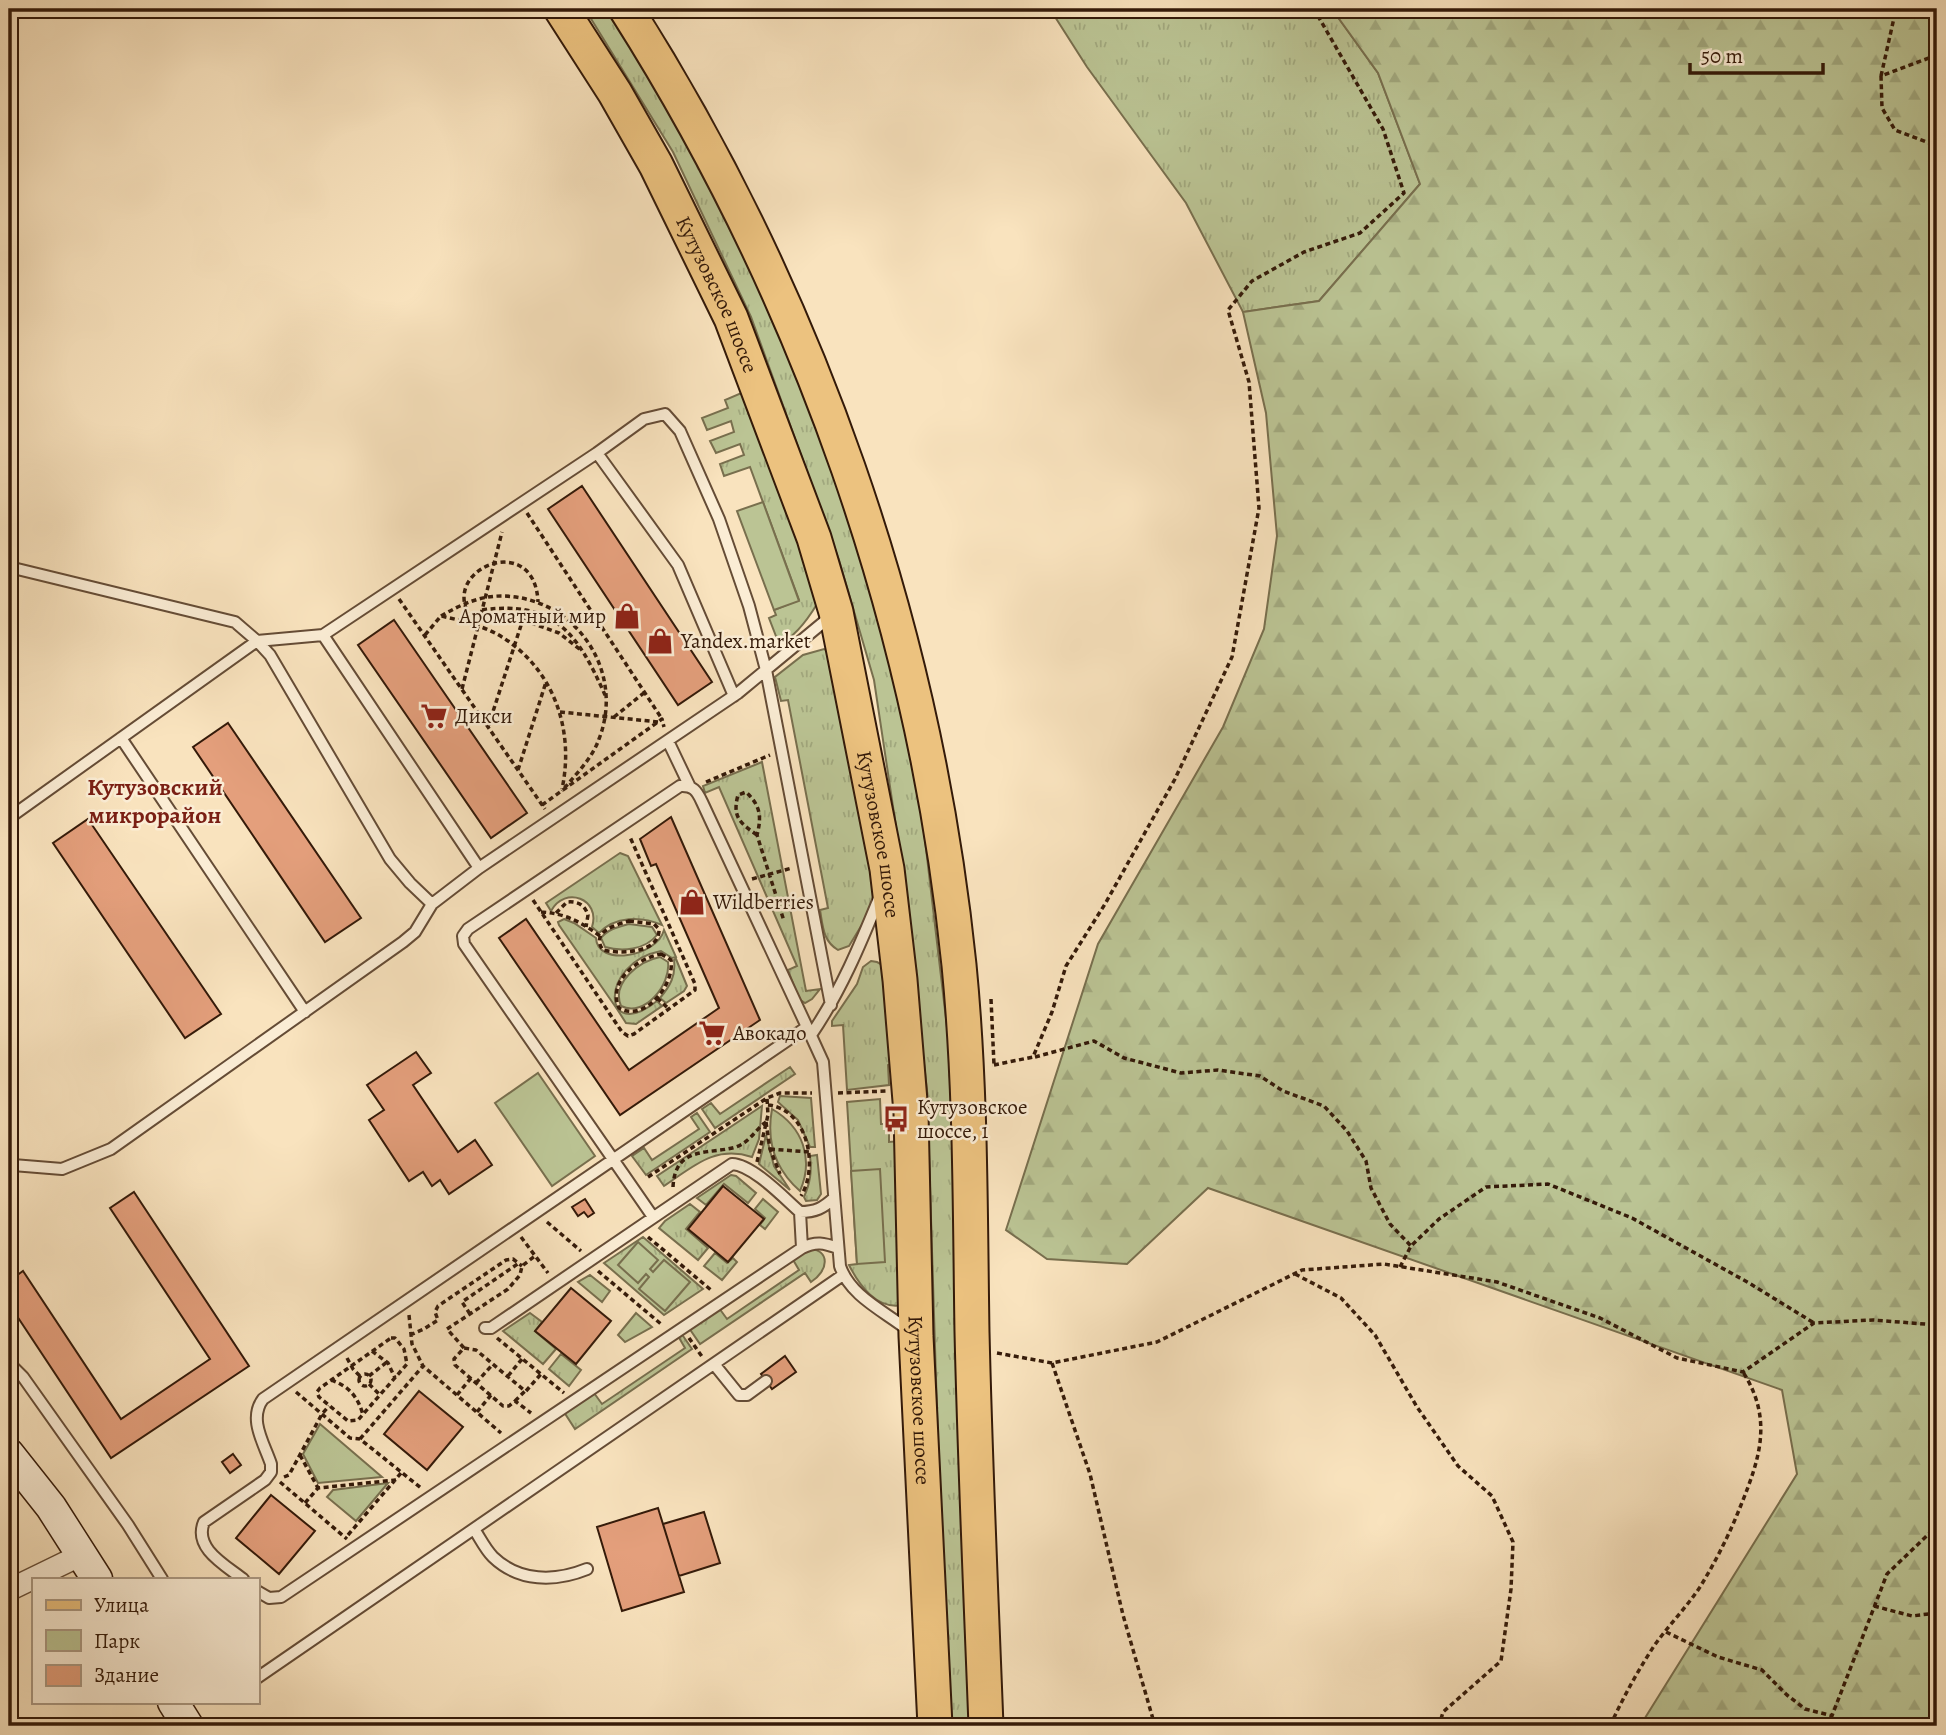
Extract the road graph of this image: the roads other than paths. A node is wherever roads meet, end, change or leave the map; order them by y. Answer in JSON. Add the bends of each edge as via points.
{"nodes":[{"id":1,"x":561,"y":9,"type":"edge"},
{"id":2,"x":626,"y":9,"type":"edge"},
{"id":3,"x":597,"y":453,"type":"junction"},
{"id":4,"x":9,"y":567,"type":"edge"},
{"id":5,"x":836,"y":612,"type":"junction"},
{"id":6,"x":323,"y":635,"type":"junction"},
{"id":7,"x":257,"y":641,"type":"junction"},
{"id":8,"x":766,"y":670,"type":"junction"},
{"id":9,"x":734,"y":696,"type":"junction"},
{"id":10,"x":121,"y":738,"type":"junction"},
{"id":11,"x":668,"y":741,"type":"junction"},
{"id":12,"x":692,"y":788,"type":"junction"},
{"id":13,"x":9,"y":818,"type":"edge"},
{"id":14,"x":479,"y":868,"type":"junction"},
{"id":15,"x":887,"y":869,"type":"junction"},
{"id":16,"x":432,"y":904,"type":"junction"},
{"id":17,"x":831,"y":1004,"type":"junction"},
{"id":18,"x":305,"y":1012,"type":"junction"},
{"id":19,"x":809,"y":1031,"type":"junction"},
{"id":20,"x":9,"y":1139,"type":"edge"},
{"id":21,"x":613,"y":1160,"type":"junction"},
{"id":22,"x":11,"y":1166,"type":"edge"},
{"id":23,"x":834,"y":1198,"type":"junction"},
{"id":24,"x":800,"y":1212,"type":"junction"},
{"id":25,"x":653,"y":1217,"type":"junction"},
{"id":26,"x":802,"y":1248,"type":"junction"},
{"id":27,"x":838,"y":1248,"type":"junction"},
{"id":28,"x":843,"y":1275,"type":"junction"},
{"id":29,"x":485,"y":1328,"type":"road end"},
{"id":30,"x":916,"y":1336,"type":"junction"},
{"id":31,"x":9,"y":1363,"type":"edge"},
{"id":32,"x":712,"y":1365,"type":"junction"},
{"id":33,"x":766,"y":1381,"type":"dead end"},
{"id":34,"x":9,"y":1454,"type":"edge"},
{"id":35,"x":474,"y":1529,"type":"junction"},
{"id":36,"x":89,"y":1567,"type":"edge"},
{"id":37,"x":587,"y":1569,"type":"dead end"},
{"id":38,"x":51,"y":1578,"type":"edge"},
{"id":39,"x":161,"y":1578,"type":"edge"},
{"id":40,"x":242,"y":1578,"type":"edge"},
{"id":41,"x":32,"y":1583,"type":"edge"},
{"id":42,"x":9,"y":1590,"type":"edge"},
{"id":43,"x":259,"y":1592,"type":"edge"},
{"id":44,"x":259,"y":1677,"type":"edge"},
{"id":45,"x":174,"y":1704,"type":"edge"},
{"id":46,"x":188,"y":1726,"type":"edge"},
{"id":47,"x":935,"y":1726,"type":"edge"},
{"id":48,"x":986,"y":1726,"type":"edge"}],
"edges":[{"from":1,"to":5,"type":"main road","name":"Кутузовское шоссе","via":[[656,165],[732,318],[814,538]]},
{"from":2,"to":48,"type":"main road","via":[[718,166],[800,339],[864,510],[930,768],[955,932],[970,1103]]},
{"from":3,"to":6,"type":"lane"},
{"from":3,"to":8,"type":"lane","via":[[644,419],[666,414],[680,431],[719,519]]},
{"from":3,"to":9,"type":"lane","via":[[677,565]]},
{"from":4,"to":7,"type":"lane","via":[[235,622]]},
{"from":5,"to":8,"type":"lane"},
{"from":5,"to":15,"type":"main road","name":"Кутузовское шоссе"},
{"from":6,"to":7,"type":"lane"},
{"from":6,"to":14,"type":"lane"},
{"from":7,"to":10,"type":"lane"},
{"from":7,"to":16,"type":"lane","via":[[270,655],[390,859]]},
{"from":8,"to":9,"type":"lane"},
{"from":8,"to":17,"type":"lane"},
{"from":9,"to":11,"type":"lane"},
{"from":10,"to":13,"type":"lane"},
{"from":10,"to":18,"type":"lane"},
{"from":11,"to":12,"type":"lane"},
{"from":11,"to":14,"type":"lane"},
{"from":12,"to":19,"type":"lane"},
{"from":12,"to":21,"type":"lane","via":[[680,786],[463,936],[464,944]]},
{"from":14,"to":16,"type":"lane"},
{"from":15,"to":17,"type":"lane","via":[[849,971]]},
{"from":15,"to":30,"type":"main road","name":"Кутузовское шоссе","via":[[911,1112]]},
{"from":16,"to":18,"type":"lane","via":[[415,932]]},
{"from":17,"to":19,"type":"lane"},
{"from":18,"to":22,"type":"lane","via":[[111,1149],[62,1169]]},
{"from":19,"to":21,"type":"lane"},
{"from":19,"to":23,"type":"lane","via":[[823,1062]]},
{"from":20,"to":22,"type":"lane"},
{"from":21,"to":25,"type":"lane"},
{"from":21,"to":40,"type":"lane","via":[[263,1399],[255,1418],[271,1472],[204,1522],[200,1530],[208,1551]]},
{"from":23,"to":24,"type":"lane","via":[[823,1208]]},
{"from":23,"to":27,"type":"lane"},
{"from":24,"to":25,"type":"lane","via":[[739,1164],[724,1168]]},
{"from":24,"to":26,"type":"lane"},
{"from":25,"to":29,"type":"lane","via":[[591,1263]]},
{"from":26,"to":27,"type":"lane","via":[[812,1242]]},
{"from":26,"to":43,"type":"lane","via":[[281,1597],[269,1598]]},
{"from":27,"to":28,"type":"lane"},
{"from":28,"to":30,"type":"lane","via":[[860,1296]]},
{"from":28,"to":32,"type":"lane"},
{"from":30,"to":47,"type":"main road","name":"Кутузовское шоссе"},
{"from":31,"to":39,"type":"lane"},
{"from":32,"to":33,"type":"lane","via":[[739,1395],[747,1395]]},
{"from":32,"to":35,"type":"lane"},
{"from":34,"to":36,"type":"main road","via":[[51,1507]]},
{"from":35,"to":37,"type":"lane","via":[[491,1555],[527,1577],[570,1576]]},
{"from":35,"to":44,"type":"lane"},
{"from":36,"to":38,"type":"street"},
{"from":41,"to":42,"type":"street"},
{"from":45,"to":46,"type":"main road"}]}
